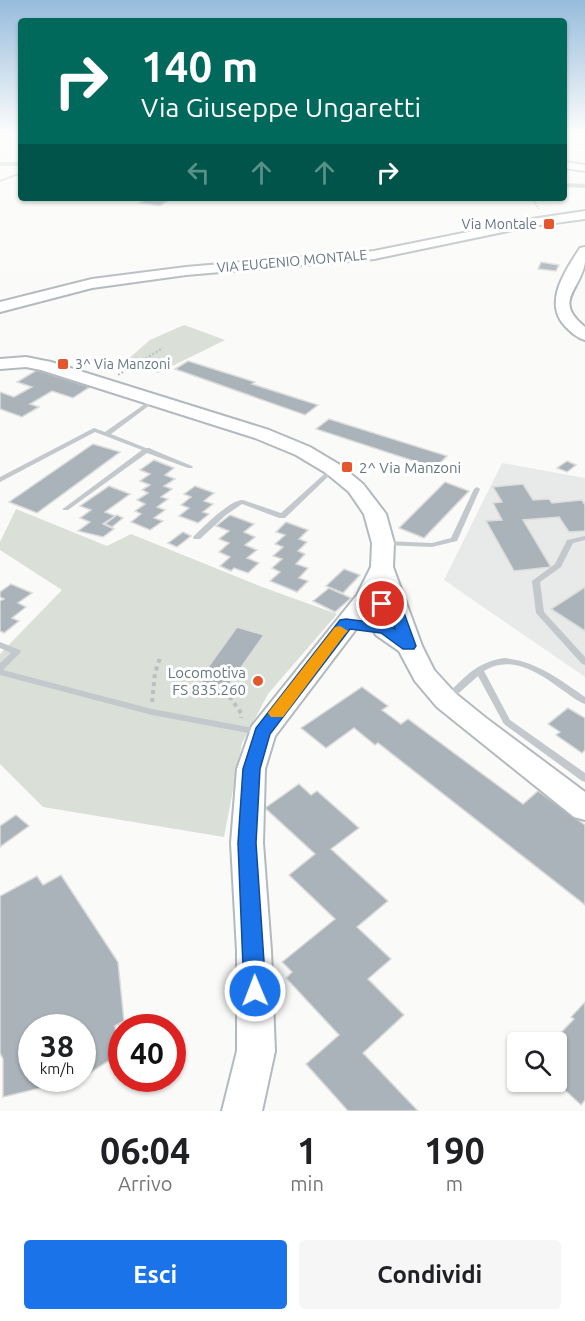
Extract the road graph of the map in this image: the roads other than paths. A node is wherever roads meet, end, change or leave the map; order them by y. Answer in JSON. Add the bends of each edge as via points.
{"nodes":[{"id":1,"x":585,"y":215,"type":"edge"},
{"id":2,"x":583,"y":258,"type":"edge"},
{"id":3,"x":0,"y":307,"type":"edge"},
{"id":4,"x":585,"y":335,"type":"edge"},
{"id":5,"x":0,"y":364,"type":"edge"},
{"id":6,"x":152,"y":401,"type":"junction"},
{"id":7,"x":106,"y":434,"type":"junction"},
{"id":8,"x":148,"y":449,"type":"junction"},
{"id":9,"x":190,"y":467,"type":"dead end"},
{"id":10,"x":333,"y":469,"type":"junction"},
{"id":11,"x":0,"y":480,"type":"edge"},
{"id":12,"x":477,"y":489,"type":"dead end"},
{"id":13,"x":66,"y":509,"type":"dead end"},
{"id":14,"x":197,"y":537,"type":"dead end"},
{"id":15,"x":585,"y":538,"type":"edge"},
{"id":16,"x":382,"y":555,"type":"junction"},
{"id":17,"x":368,"y":597,"type":"junction"},
{"id":18,"x":390,"y":620,"type":"junction"},
{"id":19,"x":346,"y":624,"type":"junction"},
{"id":20,"x":0,"y":645,"type":"edge"},
{"id":21,"x":585,"y":662,"type":"edge"},
{"id":22,"x":0,"y":670,"type":"edge"},
{"id":23,"x":479,"y":670,"type":"junction"},
{"id":24,"x":446,"y":700,"type":"junction"},
{"id":25,"x":585,"y":701,"type":"edge"},
{"id":26,"x":253,"y":731,"type":"junction"},
{"id":27,"x":585,"y":778,"type":"edge"},
{"id":28,"x":585,"y":808,"type":"edge"},
{"id":29,"x":242,"y":1111,"type":"edge"}],
"edges":[{"from":1,"to":3,"type":"street","name":"VIA EUGENIO MONTALE","via":[[375,254],[94,283]]},
{"from":2,"to":4,"type":"street","via":[[560,303],[566,320]]},
{"from":5,"to":6,"type":"street","via":[[27,362],[45,366]]},
{"from":6,"to":7,"type":"lane"},
{"from":6,"to":10,"type":"street","via":[[262,434]]},
{"from":7,"to":8,"type":"lane"},
{"from":7,"to":11,"type":"lane","via":[[94,430]]},
{"from":8,"to":9,"type":"lane"},
{"from":8,"to":13,"type":"lane"},
{"from":10,"to":14,"type":"lane","via":[[282,516],[241,501]]},
{"from":10,"to":16,"type":"street","via":[[356,488],[375,514]]},
{"from":12,"to":16,"type":"lane","via":[[454,539]]},
{"from":15,"to":21,"type":"lane","via":[[570,542],[558,565],[536,581],[540,613]]},
{"from":16,"to":17,"type":"street"},
{"from":16,"to":18,"type":"street"},
{"from":17,"to":18,"type":"street"},
{"from":17,"to":19,"type":"street"},
{"from":18,"to":19,"type":"street"},
{"from":18,"to":24,"type":"street","via":[[424,675]]},
{"from":19,"to":26,"type":"street"},
{"from":20,"to":22,"type":"lane","via":[[17,652]]},
{"from":22,"to":26,"type":"lane","via":[[152,712]]},
{"from":23,"to":24,"type":"lane"},
{"from":23,"to":25,"type":"lane","via":[[493,663],[520,662]]},
{"from":23,"to":27,"type":"lane","via":[[507,722]]},
{"from":24,"to":28,"type":"street"},
{"from":26,"to":29,"type":"street","via":[[247,843],[256,1051]]}]}
